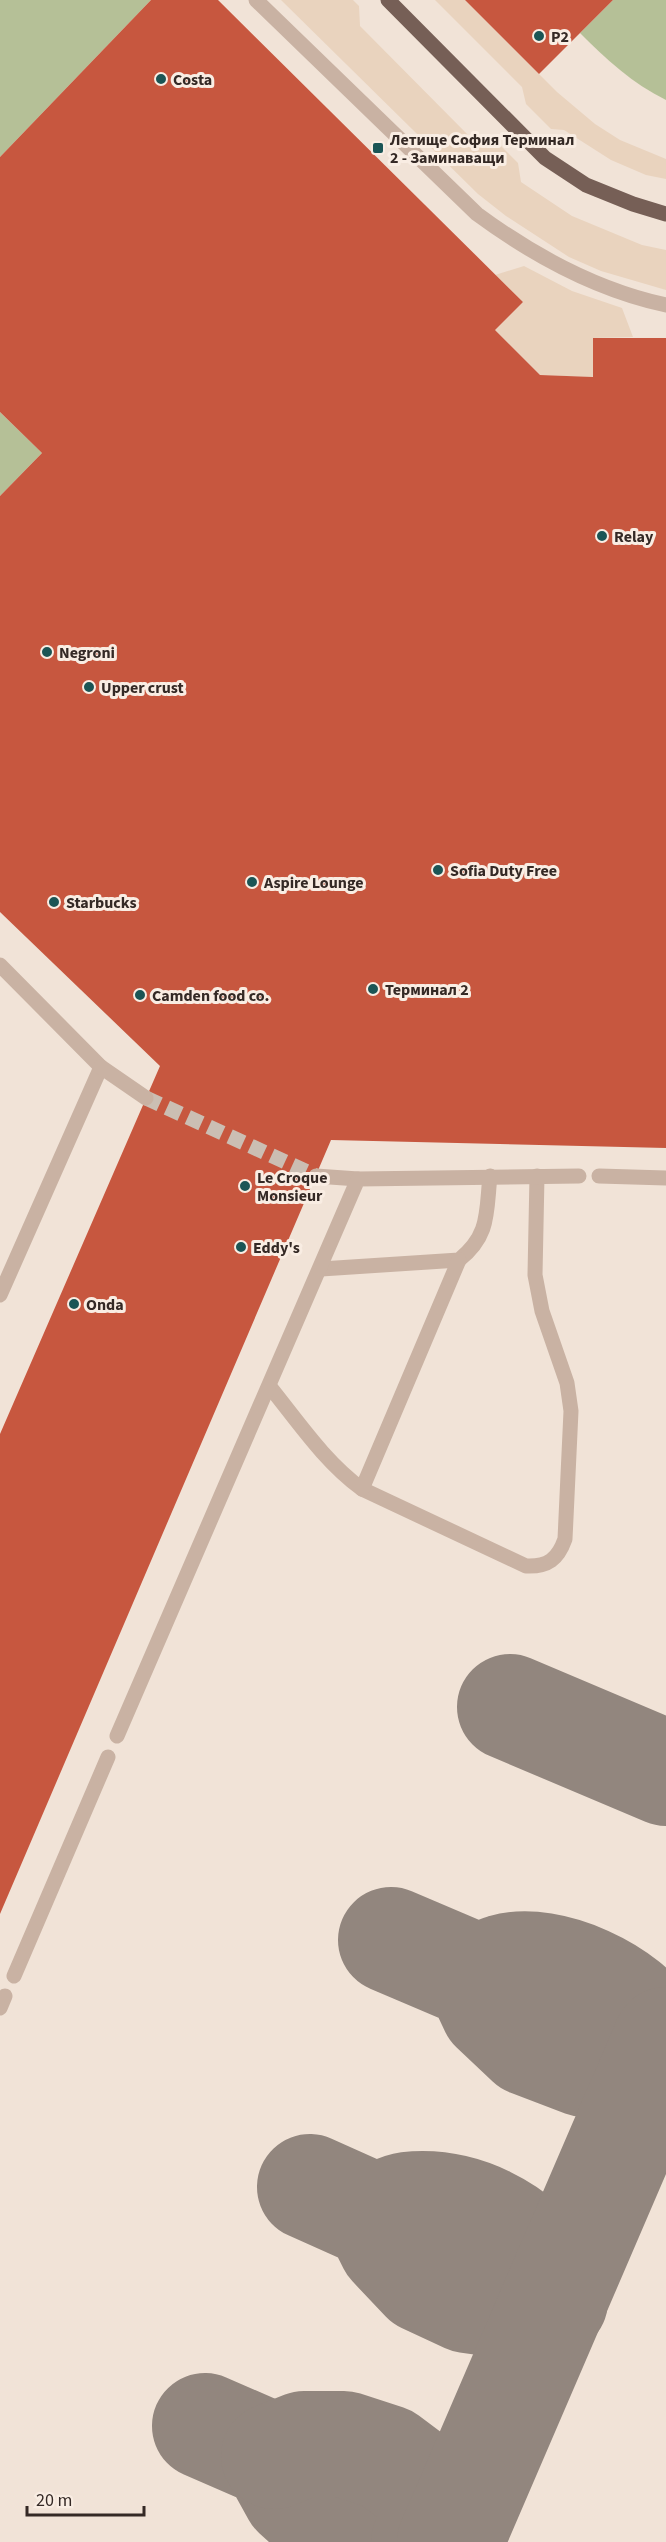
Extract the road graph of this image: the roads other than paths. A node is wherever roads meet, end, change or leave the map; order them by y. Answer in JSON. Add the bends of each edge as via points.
{"nodes":[{"id":1,"x":256,"y":0,"type":"edge"},
{"id":2,"x":388,"y":0,"type":"edge"},
{"id":3,"x":666,"y":214,"type":"edge"},
{"id":4,"x":666,"y":305,"type":"edge"},
{"id":5,"x":0,"y":964,"type":"edge"},
{"id":6,"x":102,"y":1067,"type":"junction"},
{"id":7,"x":146,"y":1098,"type":"tunnel mouth"},
{"id":8,"x":315,"y":1176,"type":"tunnel mouth"},
{"id":9,"x":490,"y":1176,"type":"junction"},
{"id":10,"x":537,"y":1176,"type":"junction"},
{"id":11,"x":579,"y":1176,"type":"dead end"},
{"id":12,"x":599,"y":1176,"type":"dead end"},
{"id":13,"x":666,"y":1178,"type":"edge"},
{"id":14,"x":358,"y":1179,"type":"junction"},
{"id":15,"x":459,"y":1260,"type":"junction"},
{"id":16,"x":321,"y":1269,"type":"junction"},
{"id":17,"x":0,"y":1295,"type":"edge"},
{"id":18,"x":270,"y":1387,"type":"junction"},
{"id":19,"x":362,"y":1489,"type":"junction"},
{"id":20,"x":117,"y":1736,"type":"dead end"},
{"id":21,"x":108,"y":1756,"type":"dead end"},
{"id":22,"x":14,"y":1976,"type":"dead end"}],
"edges":[{"from":1,"to":4,"type":"lane","via":[[485,220],[545,259],[589,280]]},
{"from":2,"to":3,"type":"main road","via":[[545,158],[586,185]]},
{"from":5,"to":6,"type":"lane"},
{"from":6,"to":7,"type":"lane"},
{"from":6,"to":17,"type":"lane"},
{"from":8,"to":14,"type":"lane"},
{"from":9,"to":10,"type":"lane"},
{"from":9,"to":14,"type":"lane"},
{"from":9,"to":15,"type":"lane","via":[[484,1230],[473,1249]]},
{"from":10,"to":11,"type":"lane"},
{"from":10,"to":19,"type":"lane","via":[[535,1275],[542,1311],[567,1383],[571,1411],[565,1539],[561,1551],[541,1567],[526,1566]]},
{"from":12,"to":13,"type":"lane"},
{"from":14,"to":16,"type":"lane"},
{"from":15,"to":16,"type":"lane"},
{"from":15,"to":19,"type":"lane"},
{"from":16,"to":18,"type":"lane"},
{"from":18,"to":19,"type":"lane","via":[[341,1474]]},
{"from":18,"to":20,"type":"lane"},
{"from":21,"to":22,"type":"lane"}]}
